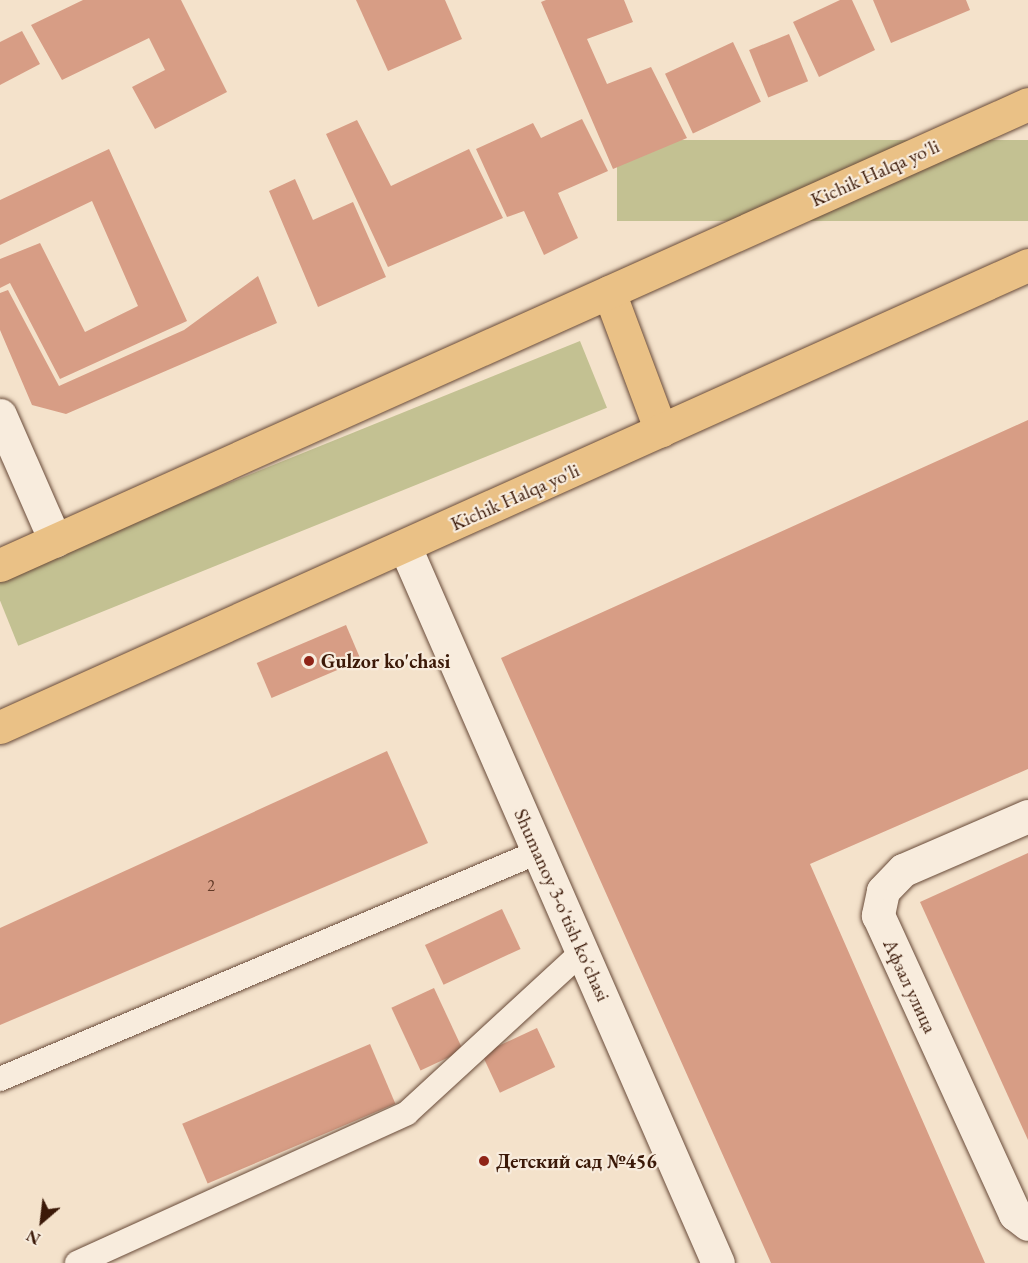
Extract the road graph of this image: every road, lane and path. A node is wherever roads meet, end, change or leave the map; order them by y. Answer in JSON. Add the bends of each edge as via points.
{"nodes":[{"id":1,"x":1028,"y":104,"type":"edge"},
{"id":2,"x":1028,"y":265,"type":"edge"},
{"id":3,"x":609,"y":292,"type":"junction"},
{"id":4,"x":0,"y":415,"type":"edge"},
{"id":5,"x":661,"y":431,"type":"junction"},
{"id":6,"x":55,"y":540,"type":"junction"},
{"id":7,"x":405,"y":547,"type":"junction"},
{"id":8,"x":0,"y":565,"type":"edge"},
{"id":9,"x":0,"y":727,"type":"edge"},
{"id":10,"x":1028,"y":816,"type":"edge"},
{"id":11,"x":538,"y":852,"type":"junction"},
{"id":12,"x":582,"y":952,"type":"junction"},
{"id":13,"x":0,"y":1079,"type":"edge"},
{"id":14,"x":1028,"y":1224,"type":"edge"},
{"id":15,"x":77,"y":1263,"type":"edge"},
{"id":16,"x":718,"y":1263,"type":"edge"}],
"edges":[{"from":1,"to":3,"type":"highway","name":"Kichik Halqa yo'li"},
{"from":2,"to":5,"type":"highway","name":"Kichik Halqa yo'li"},
{"from":3,"to":5,"type":"highway"},
{"from":3,"to":6,"type":"highway","name":"Kichik Halqa yo'li"},
{"from":4,"to":6,"type":"street"},
{"from":5,"to":7,"type":"highway","name":"Kichik Halqa yo'li"},
{"from":6,"to":8,"type":"highway","name":"Kichik Halqa yo'li"},
{"from":7,"to":9,"type":"highway","name":"Kichik Halqa yo'li"},
{"from":7,"to":11,"type":"street","name":"Shumanoy 3-o'tish ko'chasi"},
{"from":10,"to":14,"type":"street","name":"Афзал улица","via":[[903,870],[883,891],[878,915],[1015,1214]]},
{"from":11,"to":12,"type":"street","name":"Shumanoy 3-o'tish ko'chasi"},
{"from":11,"to":13,"type":"lane"},
{"from":12,"to":15,"type":"lane","via":[[407,1113]]},
{"from":12,"to":16,"type":"street","name":"Shumanoy 3-o'tish ko'chasi"}]}
